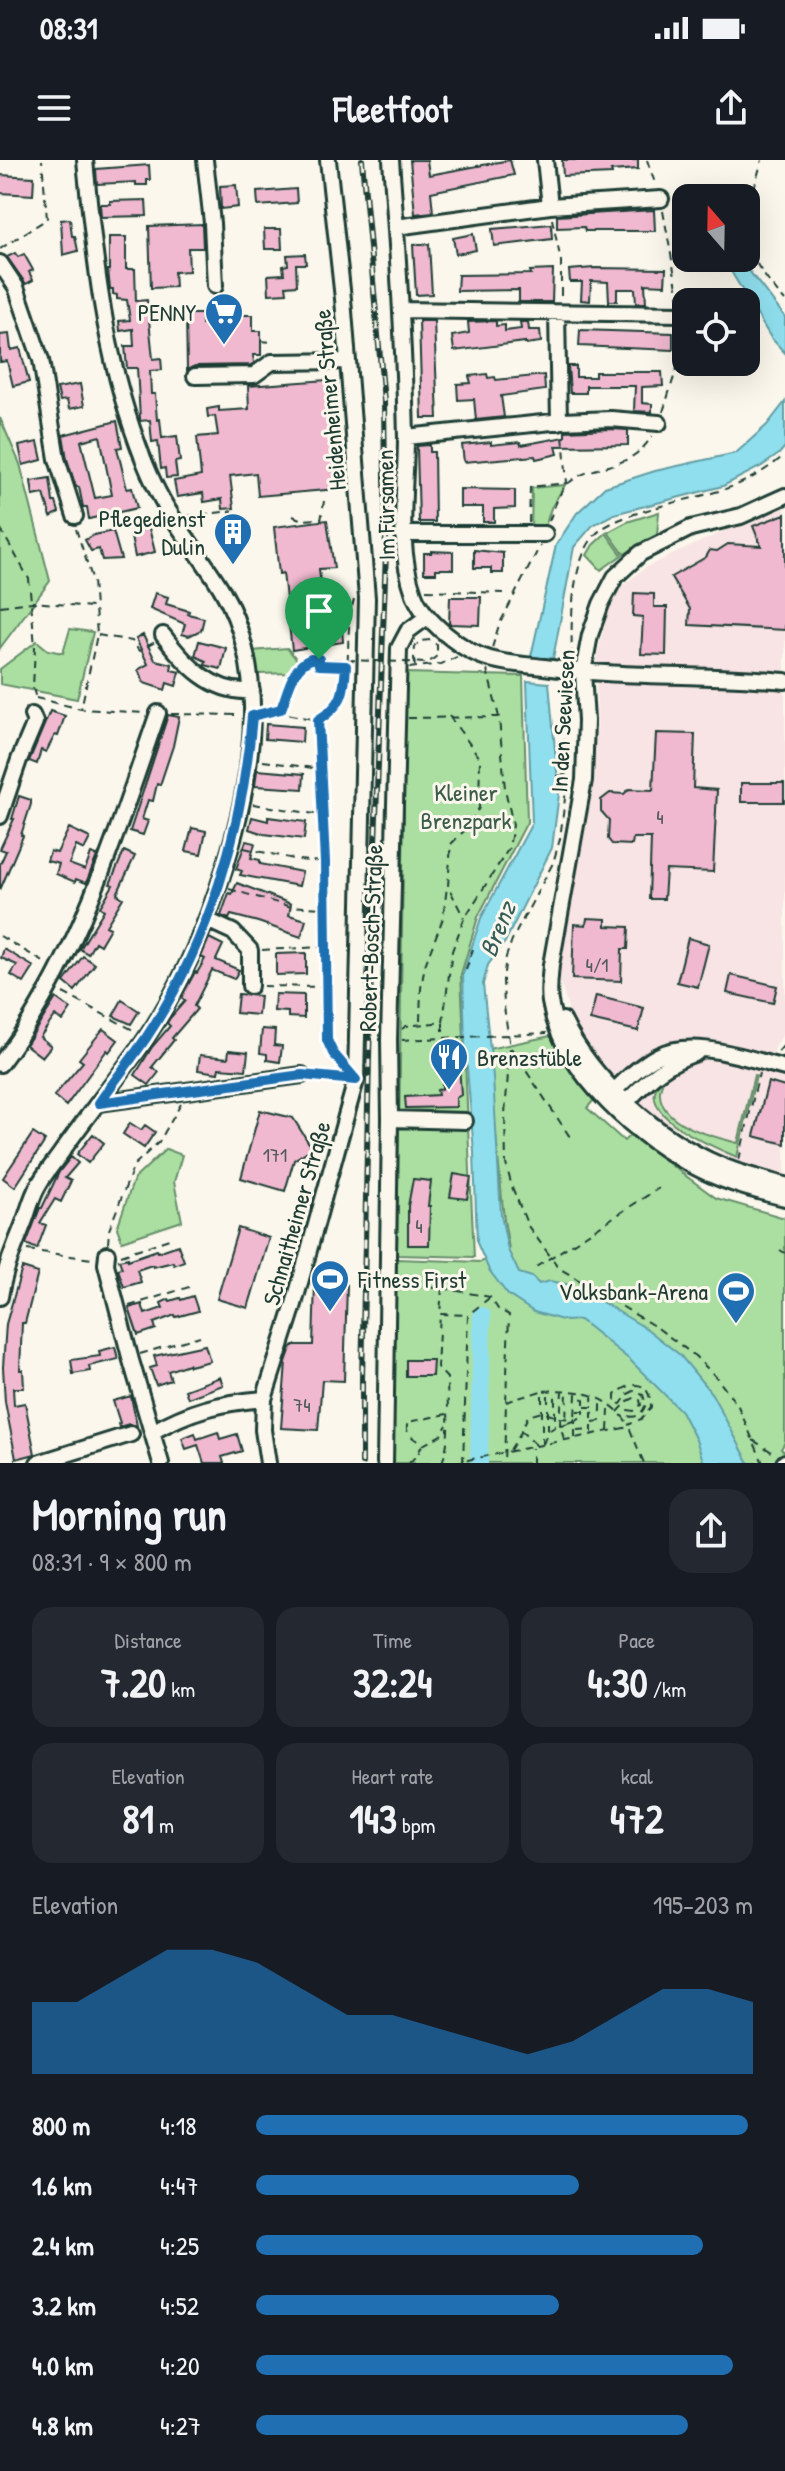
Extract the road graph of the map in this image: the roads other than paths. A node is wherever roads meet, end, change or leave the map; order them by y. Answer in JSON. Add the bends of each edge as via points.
{"nodes":[{"id":1,"x":85,"y":160,"type":"edge"},
{"id":2,"x":205,"y":160,"type":"edge"},
{"id":3,"x":328,"y":160,"type":"edge"},
{"id":4,"x":391,"y":160,"type":"edge"},
{"id":5,"x":545,"y":160,"type":"edge"},
{"id":6,"x":661,"y":199,"type":"road end"},
{"id":7,"x":550,"y":206,"type":"junction"},
{"id":8,"x":396,"y":227,"type":"junction"},
{"id":9,"x":0,"y":263,"type":"edge"},
{"id":10,"x":215,"y":286,"type":"dead end"},
{"id":11,"x":402,"y":310,"type":"junction"},
{"id":12,"x":559,"y":313,"type":"junction"},
{"id":13,"x":672,"y":314,"type":"edge"},
{"id":14,"x":346,"y":361,"type":"junction"},
{"id":15,"x":195,"y":376,"type":"dead end"},
{"id":16,"x":561,"y":422,"type":"junction"},
{"id":17,"x":659,"y":423,"type":"road end"},
{"id":18,"x":406,"y":437,"type":"junction"},
{"id":19,"x":785,"y":496,"type":"edge"},
{"id":20,"x":75,"y":516,"type":"road end"},
{"id":21,"x":404,"y":534,"type":"junction"},
{"id":22,"x":545,"y":534,"type":"road end"},
{"id":23,"x":427,"y":617,"type":"junction"},
{"id":24,"x":163,"y":635,"type":"dead end"},
{"id":25,"x":367,"y":637,"type":"joint"},
{"id":26,"x":573,"y":671,"type":"junction"},
{"id":27,"x":785,"y":681,"type":"edge"},
{"id":28,"x":252,"y":691,"type":"junction"},
{"id":29,"x":158,"y":713,"type":"dead end"},
{"id":30,"x":32,"y":715,"type":"dead end"},
{"id":31,"x":0,"y":816,"type":"edge"},
{"id":32,"x":207,"y":920,"type":"junction"},
{"id":33,"x":551,"y":965,"type":"junction"},
{"id":34,"x":250,"y":986,"type":"road end"},
{"id":35,"x":703,"y":1050,"type":"junction"},
{"id":36,"x":783,"y":1062,"type":"edge"},
{"id":37,"x":0,"y":1064,"type":"edge"},
{"id":38,"x":302,"y":1075,"type":"road end"},
{"id":39,"x":610,"y":1094,"type":"junction"},
{"id":40,"x":99,"y":1103,"type":"junction"},
{"id":41,"x":622,"y":1107,"type":"junction"},
{"id":42,"x":390,"y":1119,"type":"junction"},
{"id":43,"x":465,"y":1121,"type":"dead end"},
{"id":44,"x":785,"y":1185,"type":"edge"},
{"id":45,"x":785,"y":1198,"type":"edge"},
{"id":46,"x":107,"y":1257,"type":"road end"},
{"id":47,"x":0,"y":1297,"type":"edge"},
{"id":48,"x":264,"y":1399,"type":"junction"},
{"id":49,"x":152,"y":1432,"type":"junction"},
{"id":50,"x":131,"y":1434,"type":"dead end"},
{"id":51,"x":38,"y":1463,"type":"edge"},
{"id":52,"x":161,"y":1463,"type":"edge"},
{"id":53,"x":268,"y":1463,"type":"edge"},
{"id":54,"x":385,"y":1463,"type":"edge"}],
"edges":[{"from":1,"to":28,"type":"street","via":[[92,241],[117,377],[139,446],[168,510],[223,592],[245,651]]},
{"from":2,"to":10,"type":"street"},
{"from":3,"to":14,"type":"street","name":"Heidenheimer Straße"},
{"from":4,"to":8,"type":"street","name":"Im Fürsamen"},
{"from":5,"to":7,"type":"street"},
{"from":6,"to":7,"type":"street"},
{"from":7,"to":8,"type":"street"},
{"from":8,"to":11,"type":"street","name":"Im Fürsamen"},
{"from":9,"to":20,"type":"street","via":[[16,287],[41,360],[57,459]]},
{"from":11,"to":12,"type":"street"},
{"from":11,"to":18,"type":"street","name":"Im Fürsamen"},
{"from":12,"to":13,"type":"street"},
{"from":12,"to":16,"type":"street"},
{"from":14,"to":15,"type":"street","via":[[272,362],[254,375]]},
{"from":14,"to":25,"type":"street","name":"Heidenheimer Straße"},
{"from":16,"to":17,"type":"street"},
{"from":16,"to":18,"type":"street"},
{"from":18,"to":21,"type":"street","name":"Im Fürsamen"},
{"from":19,"to":26,"type":"street","name":"In den Seewiesen","via":[[741,516],[691,528],[641,553],[615,577]]},
{"from":21,"to":22,"type":"street"},
{"from":21,"to":23,"type":"street","name":"Im Fürsamen","via":[[408,575]]},
{"from":23,"to":26,"type":"street","name":"Im Fürsamen","via":[[468,650],[489,659]]},
{"from":23,"to":42,"type":"street","name":"Robert-Bosch-Straße","via":[[408,631],[399,648]]},
{"from":24,"to":28,"type":"street","via":[[214,685],[235,693]]},
{"from":25,"to":48,"type":"street","name":"Schnaitheimer Straße","via":[[356,1080]]},
{"from":26,"to":27,"type":"street","name":"Im Fürsamen"},
{"from":26,"to":33,"type":"street","name":"In den Seewiesen","via":[[586,721],[584,780]]},
{"from":28,"to":32,"type":"street","via":[[242,801]]},
{"from":29,"to":37,"type":"street","via":[[81,921],[37,1011]]},
{"from":30,"to":31,"type":"street","via":[[35,722]]},
{"from":32,"to":34,"type":"street","via":[[233,932],[250,950]]},
{"from":32,"to":40,"type":"street","via":[[146,1037]]},
{"from":33,"to":39,"type":"street","name":"In den Seewiesen","via":[[564,1023]]},
{"from":33,"to":39,"type":"street","name":"In den Seewiesen","via":[[550,1004],[559,1032],[576,1063]]},
{"from":35,"to":36,"type":"street"},
{"from":35,"to":39,"type":"street","via":[[658,1055]]},
{"from":35,"to":41,"type":"street","via":[[666,1065]]},
{"from":38,"to":40,"type":"street"},
{"from":39,"to":41,"type":"street","name":"In den Seewiesen"},
{"from":40,"to":47,"type":"street","via":[[38,1186]]},
{"from":41,"to":44,"type":"street","name":"In den Seewiesen","via":[[721,1166]]},
{"from":41,"to":45,"type":"street","name":"In den Seewiesen","via":[[690,1165]]},
{"from":42,"to":43,"type":"street"},
{"from":42,"to":54,"type":"street","name":"Robert-Bosch-Straße"},
{"from":46,"to":49,"type":"street"},
{"from":48,"to":49,"type":"street","via":[[182,1415]]},
{"from":48,"to":53,"type":"street","name":"Schnaitheimer Straße"},
{"from":49,"to":52,"type":"street"},
{"from":50,"to":51,"type":"street"}]}
